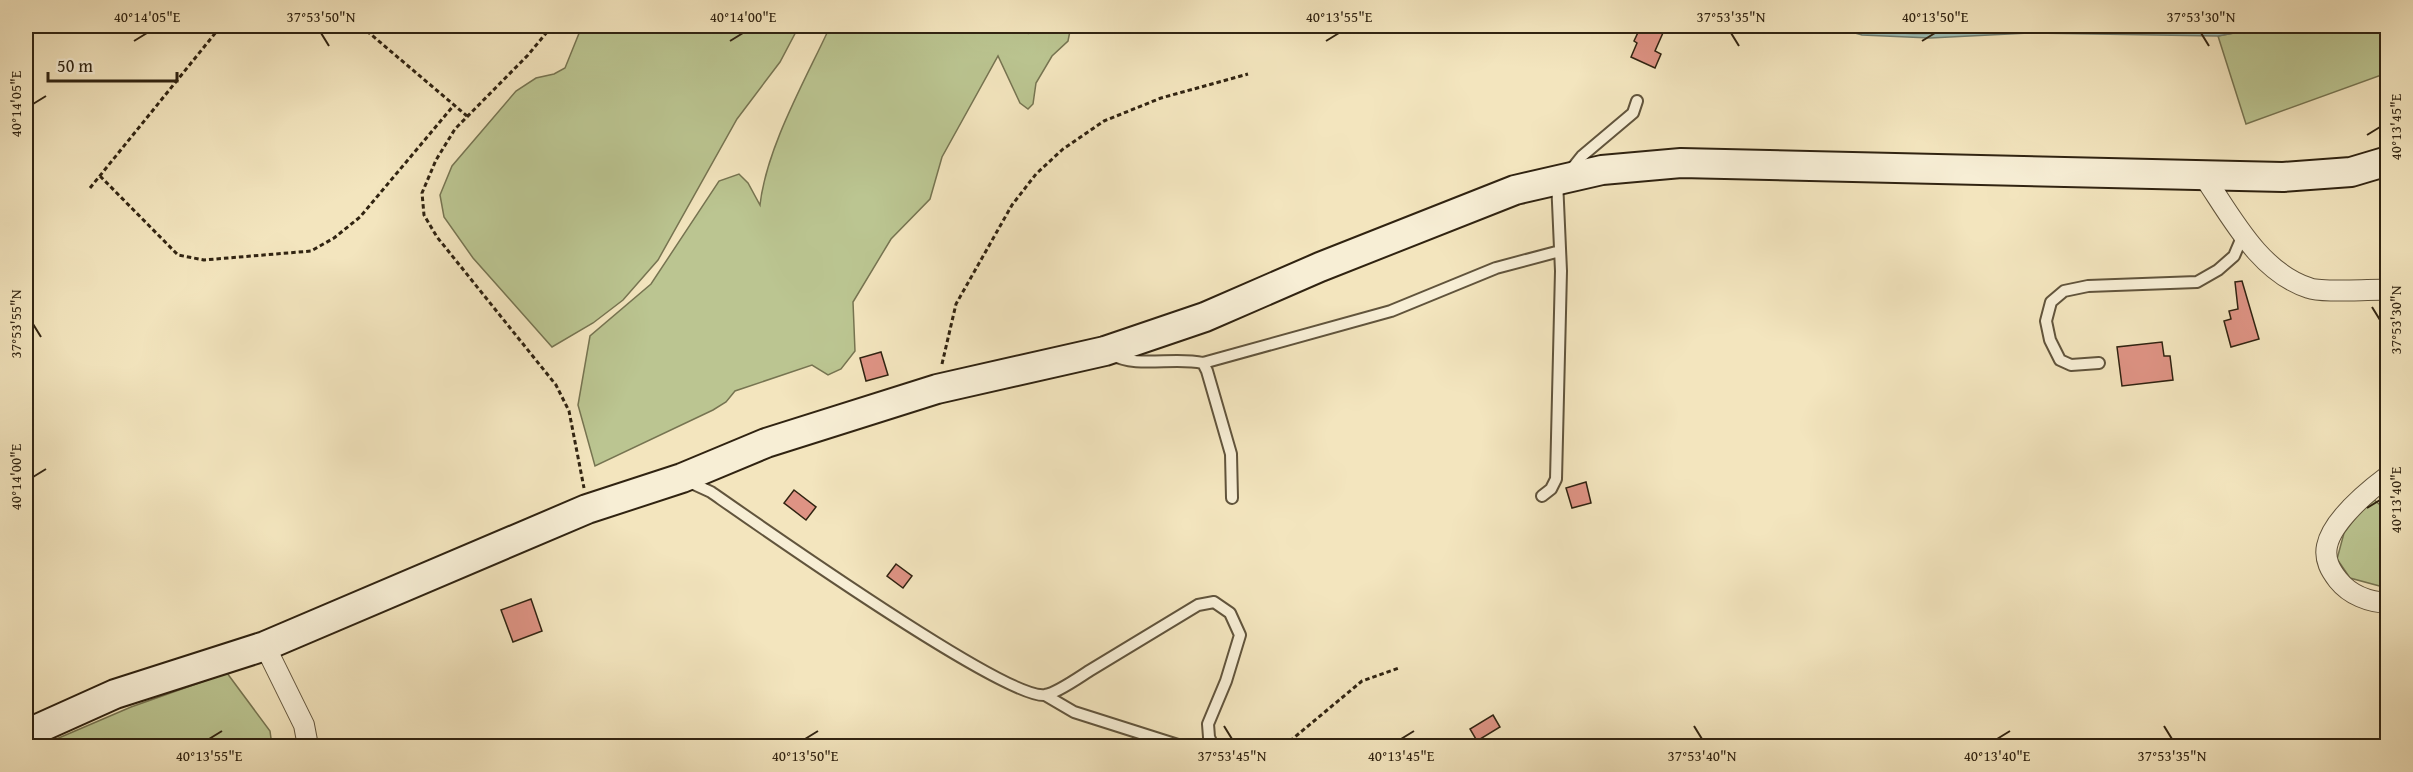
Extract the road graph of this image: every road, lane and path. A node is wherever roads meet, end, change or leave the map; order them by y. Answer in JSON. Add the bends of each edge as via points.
{"nodes":[{"id":1,"x":222,"y":26,"type":"edge"},
{"id":2,"x":361,"y":26,"type":"edge"},
{"id":3,"x":552,"y":26,"type":"edge"},
{"id":4,"x":1248,"y":74,"type":"dead end"},
{"id":5,"x":1637,"y":101,"type":"dead end"},
{"id":6,"x":454,"y":105,"type":"junction"},
{"id":7,"x":467,"y":116,"type":"junction"},
{"id":8,"x":2388,"y":161,"type":"edge"},
{"id":9,"x":100,"y":176,"type":"junction"},
{"id":10,"x":2203,"y":176,"type":"junction"},
{"id":11,"x":1561,"y":179,"type":"junction"},
{"id":12,"x":90,"y":188,"type":"dead end"},
{"id":13,"x":2243,"y":235,"type":"junction"},
{"id":14,"x":1560,"y":251,"type":"junction"},
{"id":15,"x":2388,"y":290,"type":"edge"},
{"id":16,"x":1105,"y":351,"type":"junction"},
{"id":17,"x":1203,"y":363,"type":"junction"},
{"id":18,"x":2099,"y":363,"type":"dead end"},
{"id":19,"x":937,"y":389,"type":"junction"},
{"id":20,"x":681,"y":478,"type":"junction"},
{"id":21,"x":2385,"y":481,"type":"edge"},
{"id":22,"x":1542,"y":496,"type":"dead end"},
{"id":23,"x":1232,"y":498,"type":"dead end"},
{"id":24,"x":587,"y":509,"type":"junction"},
{"id":25,"x":2388,"y":603,"type":"edge"},
{"id":26,"x":265,"y":646,"type":"junction"},
{"id":27,"x":1399,"y":668,"type":"dead end"},
{"id":28,"x":1045,"y":695,"type":"junction"},
{"id":29,"x":26,"y":734,"type":"edge"},
{"id":30,"x":308,"y":747,"type":"edge"},
{"id":31,"x":1181,"y":747,"type":"edge"},
{"id":32,"x":1213,"y":747,"type":"edge"},
{"id":33,"x":1284,"y":747,"type":"edge"}],
"edges":[{"from":1,"to":9,"type":"path"},
{"from":2,"to":6,"type":"path"},
{"from":3,"to":7,"type":"path"},
{"from":4,"to":19,"type":"path","via":[[1161,98],[1104,122],[1063,149],[1036,174],[1012,206],[957,304]]},
{"from":5,"to":11,"type":"lane","via":[[1633,113]]},
{"from":6,"to":7,"type":"path"},
{"from":6,"to":9,"type":"path","via":[[360,217],[311,251],[204,260],[178,255]]},
{"from":7,"to":24,"type":"path","via":[[441,153],[422,194],[424,215],[437,237],[556,385],[569,411]]},
{"from":8,"to":10,"type":"street","via":[[2328,174]]},
{"from":9,"to":12,"type":"path"},
{"from":10,"to":11,"type":"street","via":[[1681,163],[1602,170]]},
{"from":10,"to":13,"type":"street"},
{"from":11,"to":14,"type":"lane"},
{"from":11,"to":16,"type":"street","via":[[1515,190],[1205,317]]},
{"from":13,"to":15,"type":"street","via":[[2280,274],[2311,289]]},
{"from":13,"to":18,"type":"lane","via":[[2234,256],[2197,282],[2088,286],[2064,291],[2051,302],[2046,321],[2060,360],[2071,365]]},
{"from":14,"to":17,"type":"lane","via":[[1496,268],[1391,311]]},
{"from":14,"to":22,"type":"lane","via":[[1556,479]]},
{"from":16,"to":17,"type":"lane","via":[[1120,360],[1134,362]]},
{"from":16,"to":19,"type":"street"},
{"from":17,"to":23,"type":"lane","via":[[1231,454]]},
{"from":19,"to":20,"type":"street","via":[[766,443]]},
{"from":20,"to":24,"type":"street"},
{"from":20,"to":28,"type":"lane","via":[[711,492],[858,593],[969,661],[1023,691]]},
{"from":21,"to":25,"type":"street","via":[[2368,491],[2338,524],[2326,546],[2328,568],[2345,589],[2373,602]]},
{"from":24,"to":26,"type":"street"},
{"from":26,"to":29,"type":"street","via":[[115,694]]},
{"from":26,"to":30,"type":"street","via":[[304,725]]},
{"from":27,"to":33,"type":"path","via":[[1362,681]]},
{"from":28,"to":31,"type":"lane","via":[[1074,712]]},
{"from":28,"to":32,"type":"lane","via":[[1198,604],[1214,602],[1230,613],[1240,635],[1209,724]]}]}
